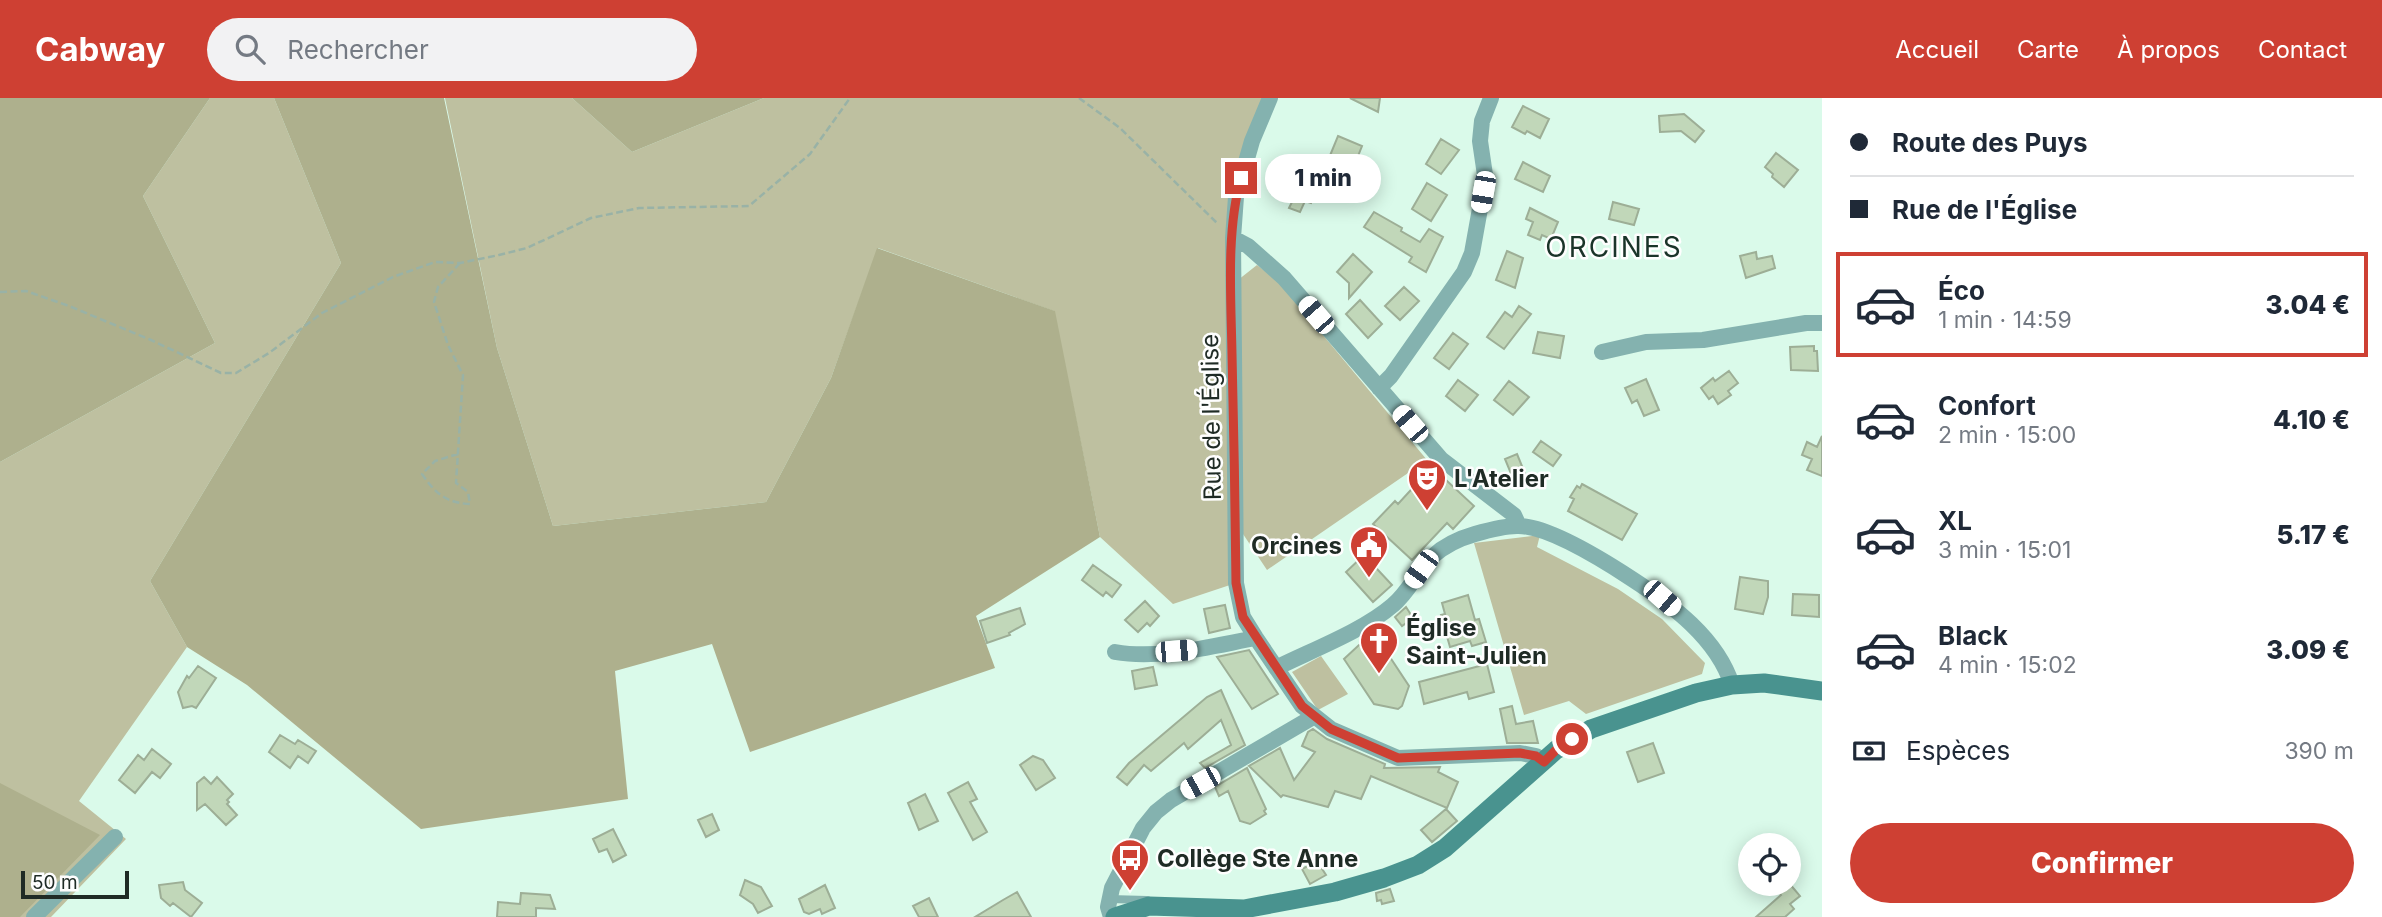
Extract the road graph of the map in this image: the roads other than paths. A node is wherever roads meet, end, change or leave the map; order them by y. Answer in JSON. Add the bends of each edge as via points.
{"nodes":[{"id":1,"x":1270,"y":98,"type":"edge"},
{"id":2,"x":1491,"y":98,"type":"edge"},
{"id":3,"x":1233,"y":238,"type":"junction"},
{"id":4,"x":1822,"y":323,"type":"edge"},
{"id":5,"x":1602,"y":352,"type":"dead end"},
{"id":6,"x":1379,"y":388,"type":"junction"},
{"id":7,"x":1519,"y":526,"type":"junction"},
{"id":8,"x":1256,"y":638,"type":"junction"},
{"id":9,"x":1115,"y":652,"type":"dead end"},
{"id":10,"x":1276,"y":668,"type":"junction"},
{"id":11,"x":1732,"y":685,"type":"junction"},
{"id":12,"x":1822,"y":691,"type":"edge"},
{"id":13,"x":1313,"y":718,"type":"junction"},
{"id":14,"x":1544,"y":762,"type":"junction"},
{"id":15,"x":115,"y":837,"type":"dead end"},
{"id":16,"x":1112,"y":911,"type":"edge"},
{"id":17,"x":34,"y":917,"type":"edge"}],
"edges":[{"from":1,"to":3,"type":"street","name":"Rue de l'Église","via":[[1236,197]]},
{"from":2,"to":6,"type":"street","via":[[1482,121],[1485,175],[1472,253],[1464,272]]},
{"from":3,"to":6,"type":"street","via":[[1284,278]]},
{"from":3,"to":8,"type":"street","name":"Rue de l'Église","via":[[1236,583],[1243,617]]},
{"from":4,"to":5,"type":"street","via":[[1703,340],[1646,342]]},
{"from":6,"to":7,"type":"street","via":[[1441,459],[1514,515]]},
{"from":7,"to":10,"type":"street","via":[[1465,537],[1436,553],[1396,603],[1377,618]]},
{"from":7,"to":11,"type":"street","via":[[1543,530],[1610,564],[1662,598],[1723,661]]},
{"from":8,"to":9,"type":"street","via":[[1199,649],[1130,655]]},
{"from":8,"to":10,"type":"street","name":"Rue de l'Église"},
{"from":10,"to":13,"type":"street","name":"Rue de l'Église"},
{"from":11,"to":12,"type":"main road","via":[[1764,683]]},
{"from":11,"to":14,"type":"main road","via":[[1591,729]]},
{"from":13,"to":14,"type":"street","via":[[1398,758],[1520,753]]},
{"from":13,"to":16,"type":"street","via":[[1156,812],[1112,888]]},
{"from":14,"to":16,"type":"main road","via":[[1445,848],[1418,865],[1335,892],[1278,904],[1220,910],[1150,906]]},
{"from":15,"to":17,"type":"street"}]}
